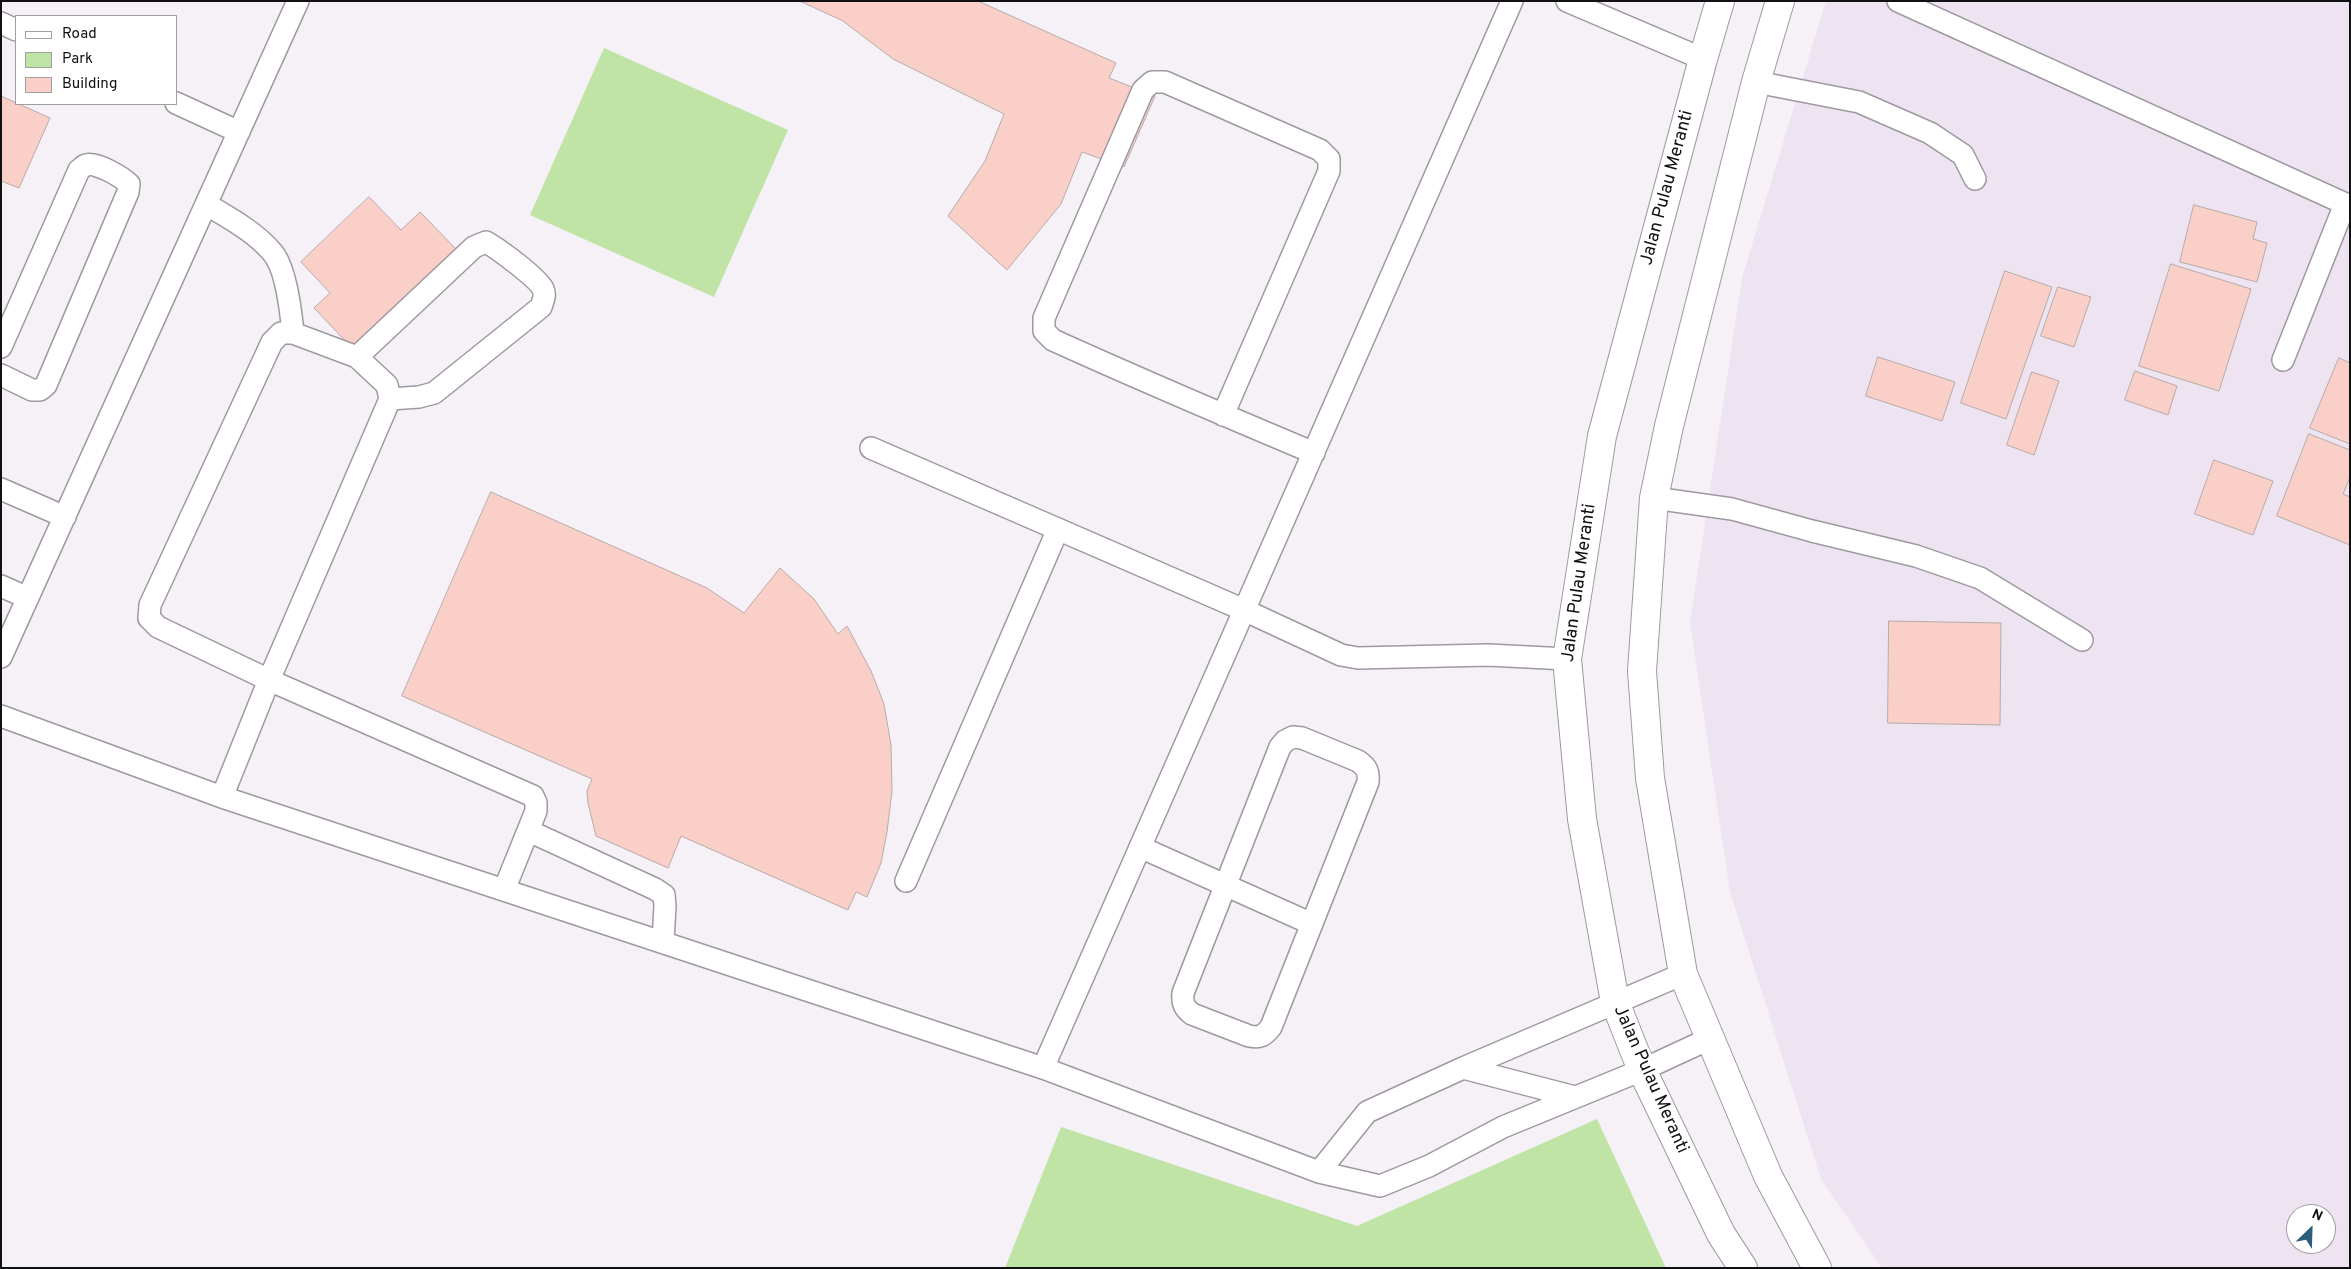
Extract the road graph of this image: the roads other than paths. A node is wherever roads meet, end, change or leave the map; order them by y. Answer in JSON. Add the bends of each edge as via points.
{"nodes":[{"id":1,"x":298,"y":1,"type":"edge"},
{"id":2,"x":1512,"y":1,"type":"edge"},
{"id":3,"x":1567,"y":1,"type":"edge"},
{"id":4,"x":1720,"y":1,"type":"edge"},
{"id":5,"x":1780,"y":1,"type":"edge"},
{"id":6,"x":1898,"y":1,"type":"edge"},
{"id":7,"x":1,"y":23,"type":"edge"},
{"id":8,"x":15,"y":30,"type":"edge"},
{"id":9,"x":1703,"y":59,"type":"junction"},
{"id":10,"x":1756,"y":82,"type":"junction"},
{"id":11,"x":178,"y":104,"type":"edge"},
{"id":12,"x":239,"y":132,"type":"junction"},
{"id":13,"x":1976,"y":179,"type":"dead end"},
{"id":14,"x":206,"y":204,"type":"junction"},
{"id":15,"x":2348,"y":205,"type":"edge"},
{"id":16,"x":293,"y":333,"type":"junction"},
{"id":17,"x":1,"y":347,"type":"edge"},
{"id":18,"x":357,"y":357,"type":"junction"},
{"id":19,"x":2283,"y":360,"type":"dead end"},
{"id":20,"x":1,"y":375,"type":"edge"},
{"id":21,"x":390,"y":398,"type":"junction"},
{"id":22,"x":1223,"y":415,"type":"junction"},
{"id":23,"x":871,"y":448,"type":"dead end"},
{"id":24,"x":1314,"y":453,"type":"junction"},
{"id":25,"x":1,"y":489,"type":"edge"},
{"id":26,"x":1654,"y":498,"type":"junction"},
{"id":27,"x":65,"y":517,"type":"junction"},
{"id":28,"x":1058,"y":529,"type":"junction"},
{"id":29,"x":1,"y":586,"type":"edge"},
{"id":30,"x":28,"y":598,"type":"junction"},
{"id":31,"x":1244,"y":610,"type":"junction"},
{"id":32,"x":2082,"y":640,"type":"dead end"},
{"id":33,"x":1,"y":657,"type":"edge"},
{"id":34,"x":1567,"y":658,"type":"junction"},
{"id":35,"x":268,"y":680,"type":"junction"},
{"id":36,"x":1,"y":716,"type":"edge"},
{"id":37,"x":222,"y":797,"type":"junction"},
{"id":38,"x":530,"y":831,"type":"junction"},
{"id":39,"x":1140,"y":847,"type":"junction"},
{"id":40,"x":906,"y":881,"type":"dead end"},
{"id":41,"x":1226,"y":885,"type":"junction"},
{"id":42,"x":504,"y":890,"type":"junction"},
{"id":43,"x":1312,"y":924,"type":"junction"},
{"id":44,"x":663,"y":941,"type":"junction"},
{"id":45,"x":1683,"y":974,"type":"junction"},
{"id":46,"x":1615,"y":1002,"type":"junction"},
{"id":47,"x":1711,"y":1038,"type":"junction"},
{"id":48,"x":1043,"y":1068,"type":"junction"},
{"id":49,"x":1463,"y":1068,"type":"junction"},
{"id":50,"x":1642,"y":1070,"type":"junction"},
{"id":51,"x":1575,"y":1097,"type":"junction"},
{"id":52,"x":1319,"y":1172,"type":"junction"},
{"id":53,"x":1743,"y":1268,"type":"edge"},
{"id":54,"x":1817,"y":1268,"type":"edge"}],
"edges":[{"from":1,"to":12,"type":"lane"},
{"from":2,"to":24,"type":"lane"},
{"from":3,"to":9,"type":"lane"},
{"from":4,"to":9,"type":"main road","name":"Jalan Pulau Meranti"},
{"from":5,"to":10,"type":"main road"},
{"from":6,"to":15,"type":"lane"},
{"from":7,"to":8,"type":"lane"},
{"from":9,"to":34,"type":"main road","name":"Jalan Pulau Meranti","via":[[1602,436]]},
{"from":10,"to":13,"type":"lane","via":[[1859,102],[1930,133],[1963,155]]},
{"from":10,"to":26,"type":"main road","via":[[1669,426]]},
{"from":11,"to":12,"type":"lane"},
{"from":12,"to":14,"type":"lane"},
{"from":14,"to":16,"type":"lane","via":[[245,228],[274,253],[288,289]]},
{"from":14,"to":27,"type":"lane"},
{"from":15,"to":19,"type":"lane"},
{"from":16,"to":18,"type":"lane"},
{"from":16,"to":35,"type":"lane","via":[[281,333],[272,342],[150,605],[150,618],[158,627]]},
{"from":17,"to":20,"type":"lane","via":[[79,170],[86,165],[94,165],[122,177],[129,184],[128,192],[46,385],[40,390],[32,390]]},
{"from":18,"to":21,"type":"lane","via":[[387,385]]},
{"from":18,"to":21,"type":"lane","via":[[474,247],[486,242],[542,286],[545,296],[541,307],[456,377],[434,393]]},
{"from":21,"to":35,"type":"lane"},
{"from":22,"to":22,"type":"lane","via":[[1052,340],[1044,331],[1044,318],[1143,90],[1152,82],[1165,82],[1320,150],[1329,158],[1329,171]]},
{"from":22,"to":24,"type":"lane"},
{"from":23,"to":28,"type":"lane"},
{"from":24,"to":31,"type":"lane"},
{"from":25,"to":27,"type":"lane"},
{"from":26,"to":32,"type":"lane","via":[[1732,509],[1916,556],[1980,578]]},
{"from":26,"to":45,"type":"main road","via":[[1642,671],[1650,778]]},
{"from":27,"to":30,"type":"lane"},
{"from":28,"to":31,"type":"lane"},
{"from":28,"to":40,"type":"lane"},
{"from":29,"to":30,"type":"lane"},
{"from":30,"to":33,"type":"lane"},
{"from":31,"to":34,"type":"lane","via":[[1341,655],[1358,658],[1488,655]]},
{"from":31,"to":39,"type":"lane"},
{"from":34,"to":46,"type":"main road","name":"Jalan Pulau Meranti","via":[[1582,819]]},
{"from":35,"to":37,"type":"lane"},
{"from":35,"to":38,"type":"lane","via":[[533,796],[536,811]]},
{"from":36,"to":37,"type":"lane"},
{"from":37,"to":42,"type":"lane"},
{"from":38,"to":42,"type":"lane"},
{"from":38,"to":44,"type":"lane","via":[[664,895]]},
{"from":39,"to":41,"type":"lane"},
{"from":39,"to":48,"type":"lane"},
{"from":41,"to":43,"type":"lane"},
{"from":41,"to":43,"type":"lane","via":[[1183,993],[1185,1009],[1192,1014],[1249,1036],[1258,1038],[1266,1034]]},
{"from":41,"to":43,"type":"lane","via":[[1285,741],[1293,737],[1302,738],[1358,761],[1366,766],[1368,782]]},
{"from":42,"to":44,"type":"lane"},
{"from":44,"to":48,"type":"lane"},
{"from":45,"to":46,"type":"lane"},
{"from":45,"to":47,"type":"main road"},
{"from":46,"to":49,"type":"lane"},
{"from":46,"to":50,"type":"main road","name":"Jalan Pulau Meranti"},
{"from":47,"to":50,"type":"lane"},
{"from":47,"to":54,"type":"main road","via":[[1768,1176]]},
{"from":48,"to":52,"type":"lane"},
{"from":49,"to":51,"type":"lane"},
{"from":49,"to":52,"type":"lane","via":[[1367,1112]]},
{"from":50,"to":51,"type":"lane"},
{"from":50,"to":53,"type":"main road","name":"Jalan Pulau Meranti","via":[[1721,1234]]},
{"from":51,"to":52,"type":"lane","via":[[1503,1127],[1429,1166],[1380,1186]]}]}
